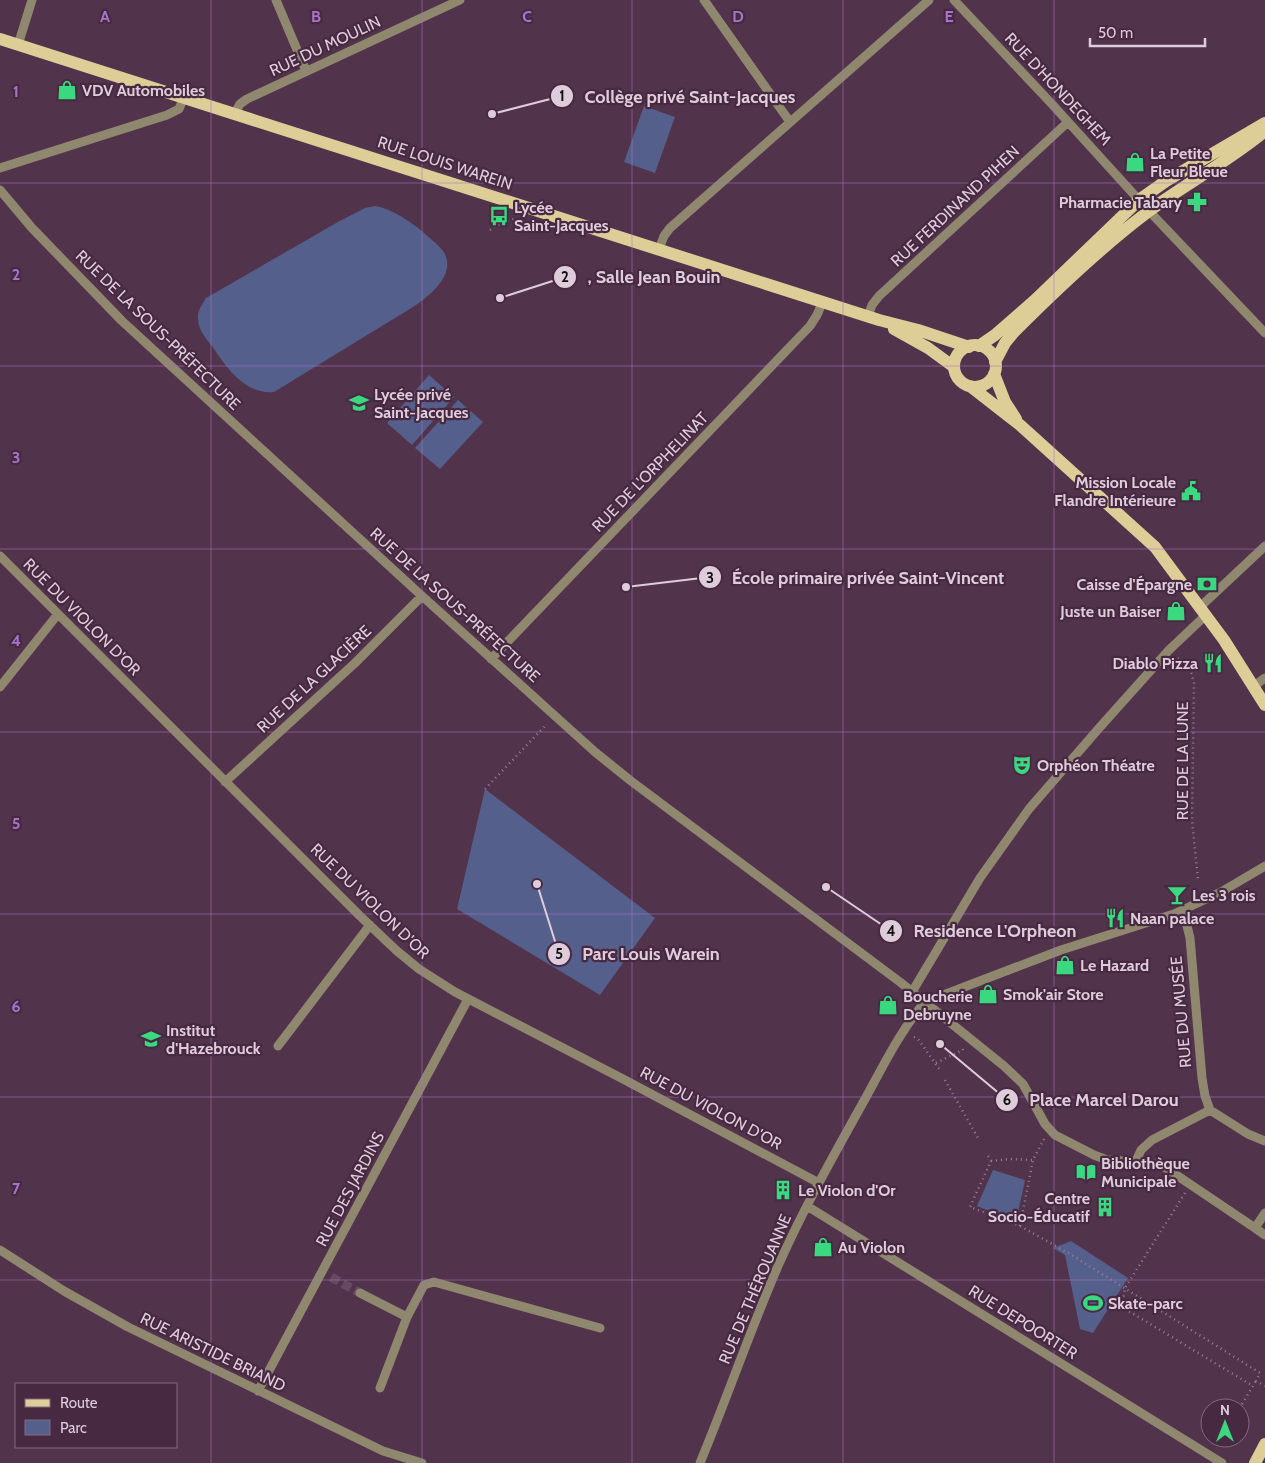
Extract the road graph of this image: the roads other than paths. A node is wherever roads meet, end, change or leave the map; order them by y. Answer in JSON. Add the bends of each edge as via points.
{"nodes":[{"id":1,"x":32,"y":0,"type":"edge"},
{"id":2,"x":276,"y":0,"type":"edge"},
{"id":3,"x":460,"y":0,"type":"edge"},
{"id":4,"x":704,"y":0,"type":"edge"},
{"id":5,"x":929,"y":0,"type":"edge"},
{"id":6,"x":954,"y":0,"type":"edge"},
{"id":7,"x":0,"y":39,"type":"edge"},
{"id":8,"x":18,"y":45,"type":"junction"},
{"id":9,"x":306,"y":71,"type":"junction"},
{"id":10,"x":184,"y":97,"type":"junction"},
{"id":11,"x":235,"y":113,"type":"junction"},
{"id":12,"x":790,"y":122,"type":"junction"},
{"id":13,"x":1068,"y":122,"type":"junction"},
{"id":14,"x":1265,"y":123,"type":"edge"},
{"id":15,"x":1265,"y":131,"type":"edge"},
{"id":16,"x":0,"y":168,"type":"edge"},
{"id":17,"x":0,"y":190,"type":"edge"},
{"id":18,"x":1139,"y":200,"type":"junction"},
{"id":19,"x":1149,"y":211,"type":"junction"},
{"id":20,"x":659,"y":249,"type":"junction"},
{"id":21,"x":823,"y":301,"type":"junction"},
{"id":22,"x":873,"y":318,"type":"junction"},
{"id":23,"x":1265,"y":333,"type":"edge"},
{"id":24,"x":974,"y":347,"type":"junction"},
{"id":25,"x":954,"y":367,"type":"junction"},
{"id":26,"x":994,"y":368,"type":"junction"},
{"id":27,"x":970,"y":386,"type":"junction"},
{"id":28,"x":1020,"y":425,"type":"junction"},
{"id":29,"x":1265,"y":546,"type":"edge"},
{"id":30,"x":0,"y":556,"type":"edge"},
{"id":31,"x":422,"y":596,"type":"junction"},
{"id":32,"x":1203,"y":611,"type":"junction"},
{"id":33,"x":58,"y":614,"type":"junction"},
{"id":34,"x":491,"y":659,"type":"junction"},
{"id":35,"x":1265,"y":678,"type":"edge"},
{"id":36,"x":1254,"y":686,"type":"junction"},
{"id":37,"x":0,"y":687,"type":"edge"},
{"id":38,"x":1265,"y":705,"type":"edge"},
{"id":39,"x":225,"y":782,"type":"junction"},
{"id":40,"x":1265,"y":866,"type":"edge"},
{"id":41,"x":1183,"y":910,"type":"junction"},
{"id":42,"x":370,"y":925,"type":"junction"},
{"id":43,"x":912,"y":992,"type":"junction"},
{"id":44,"x":468,"y":1000,"type":"junction"},
{"id":45,"x":925,"y":1002,"type":"junction"},
{"id":46,"x":278,"y":1046,"type":"dead end"},
{"id":47,"x":1210,"y":1110,"type":"junction"},
{"id":48,"x":1265,"y":1141,"type":"edge"},
{"id":49,"x":1136,"y":1161,"type":"junction"},
{"id":50,"x":819,"y":1183,"type":"junction"},
{"id":51,"x":807,"y":1206,"type":"junction"},
{"id":52,"x":1265,"y":1213,"type":"edge"},
{"id":53,"x":1255,"y":1228,"type":"junction"},
{"id":54,"x":1265,"y":1235,"type":"edge"},
{"id":55,"x":0,"y":1250,"type":"edge"},
{"id":56,"x":360,"y":1293,"type":"tunnel mouth"},
{"id":57,"x":407,"y":1317,"type":"junction"},
{"id":58,"x":600,"y":1328,"type":"dead end"},
{"id":59,"x":380,"y":1388,"type":"dead end"},
{"id":60,"x":258,"y":1391,"type":"junction"},
{"id":61,"x":1265,"y":1444,"type":"edge"},
{"id":62,"x":422,"y":1463,"type":"edge"},
{"id":63,"x":700,"y":1463,"type":"edge"},
{"id":64,"x":1222,"y":1463,"type":"edge"},
{"id":65,"x":1255,"y":1463,"type":"edge"}],
"edges":[{"from":1,"to":8,"type":"street"},
{"from":2,"to":9,"type":"street"},
{"from":3,"to":9,"type":"street","name":"RUE DU MOULIN"},
{"from":4,"to":12,"type":"street"},
{"from":5,"to":12,"type":"street"},
{"from":6,"to":13,"type":"street","name":"RUE D'HONDEGHEM"},
{"from":7,"to":8,"type":"main road","name":"RUE LOUIS WAREIN"},
{"from":8,"to":10,"type":"main road","name":"RUE LOUIS WAREIN"},
{"from":9,"to":11,"type":"street","name":"RUE DU MOULIN","via":[[247,99]]},
{"from":10,"to":11,"type":"main road","name":"RUE LOUIS WAREIN"},
{"from":10,"to":16,"type":"street","via":[[178,109],[167,115]]},
{"from":11,"to":20,"type":"main road","name":"RUE LOUIS WAREIN"},
{"from":12,"to":20,"type":"street","via":[[670,228]]},
{"from":13,"to":18,"type":"street","name":"RUE D'HONDEGHEM"},
{"from":13,"to":22,"type":"street","name":"RUE FERDINAND PIHEN","via":[[879,296],[872,305]]},
{"from":14,"to":18,"type":"main road"},
{"from":15,"to":19,"type":"main road","via":[[1242,150]]},
{"from":17,"to":31,"type":"street","name":"RUE DE LA SOUS-PRÉFECTURE","via":[[116,315]]},
{"from":18,"to":24,"type":"main road","via":[[1028,306]]},
{"from":19,"to":23,"type":"street"},
{"from":19,"to":26,"type":"main road","via":[[1018,328],[1005,343]]},
{"from":20,"to":21,"type":"main road","name":"RUE LOUIS WAREIN"},
{"from":21,"to":22,"type":"main road","name":"RUE LOUIS WAREIN"},
{"from":21,"to":34,"type":"street","name":"RUE DE L'ORPHELINAT","via":[[810,326]]},
{"from":22,"to":24,"type":"main road","name":"RUE LOUIS WAREIN"},
{"from":22,"to":25,"type":"main road","name":"RUE LOUIS WAREIN","via":[[928,348]]},
{"from":24,"to":25,"type":"main road","via":[[958,354]]},
{"from":24,"to":26,"type":"main road","via":[[989,352]]},
{"from":25,"to":27,"type":"main road","via":[[958,380]]},
{"from":26,"to":27,"type":"main road","via":[[990,380],[982,386]]},
{"from":26,"to":28,"type":"main road","via":[[1005,402]]},
{"from":27,"to":28,"type":"main road"},
{"from":28,"to":32,"type":"main road","via":[[1148,540]]},
{"from":29,"to":32,"type":"street"},
{"from":30,"to":33,"type":"street","name":"RUE DU VIOLON D'OR"},
{"from":31,"to":34,"type":"street","name":"RUE DE LA SOUS-PRÉFECTURE"},
{"from":31,"to":39,"type":"street","name":"RUE DE LA GLACIÈRE","via":[[355,663]]},
{"from":32,"to":36,"type":"main road"},
{"from":32,"to":43,"type":"street","via":[[1029,809],[976,884]]},
{"from":33,"to":37,"type":"street"},
{"from":33,"to":39,"type":"street","name":"RUE DU VIOLON D'OR"},
{"from":34,"to":43,"type":"street","name":"RUE DE LA SOUS-PRÉFECTURE","via":[[631,781]]},
{"from":35,"to":36,"type":"street"},
{"from":36,"to":38,"type":"main road"},
{"from":39,"to":42,"type":"street","name":"RUE DU VIOLON D'OR"},
{"from":40,"to":41,"type":"street"},
{"from":41,"to":45,"type":"street","via":[[1061,950]]},
{"from":41,"to":47,"type":"street","name":"RUE DU MUSÉE","via":[[1188,929],[1202,1078]]},
{"from":42,"to":44,"type":"street","name":"RUE DU VIOLON D'OR","via":[[419,969]]},
{"from":42,"to":46,"type":"street"},
{"from":43,"to":45,"type":"street","name":"RUE DE LA SOUS-PRÉFECTURE"},
{"from":44,"to":50,"type":"street","name":"RUE DU VIOLON D'OR"},
{"from":44,"to":60,"type":"street","name":"RUE DES JARDINS","via":[[327,1275]]},
{"from":45,"to":49,"type":"street","name":"RUE DE LA SOUS-PRÉFECTURE","via":[[1017,1077],[1049,1130],[1100,1158]]},
{"from":45,"to":50,"type":"street","name":"RUE DE THÉROUANNE","via":[[904,1032]]},
{"from":47,"to":48,"type":"street"},
{"from":47,"to":49,"type":"street","via":[[1152,1140],[1141,1150]]},
{"from":49,"to":53,"type":"street","via":[[1163,1166]]},
{"from":50,"to":51,"type":"street","name":"RUE DE THÉROUANNE"},
{"from":51,"to":63,"type":"street","name":"RUE DE THÉROUANNE","via":[[773,1279]]},
{"from":51,"to":64,"type":"street","name":"RUE DEPOORTER"},
{"from":52,"to":53,"type":"street"},
{"from":53,"to":54,"type":"street"},
{"from":55,"to":60,"type":"street","name":"RUE ARISTIDE BRIAND","via":[[128,1327]]},
{"from":56,"to":57,"type":"street"},
{"from":57,"to":58,"type":"street","via":[[424,1285],[434,1282]]},
{"from":57,"to":59,"type":"street"},
{"from":60,"to":62,"type":"street","name":"RUE ARISTIDE BRIAND","via":[[383,1451]]},
{"from":61,"to":65,"type":"main road"}]}
